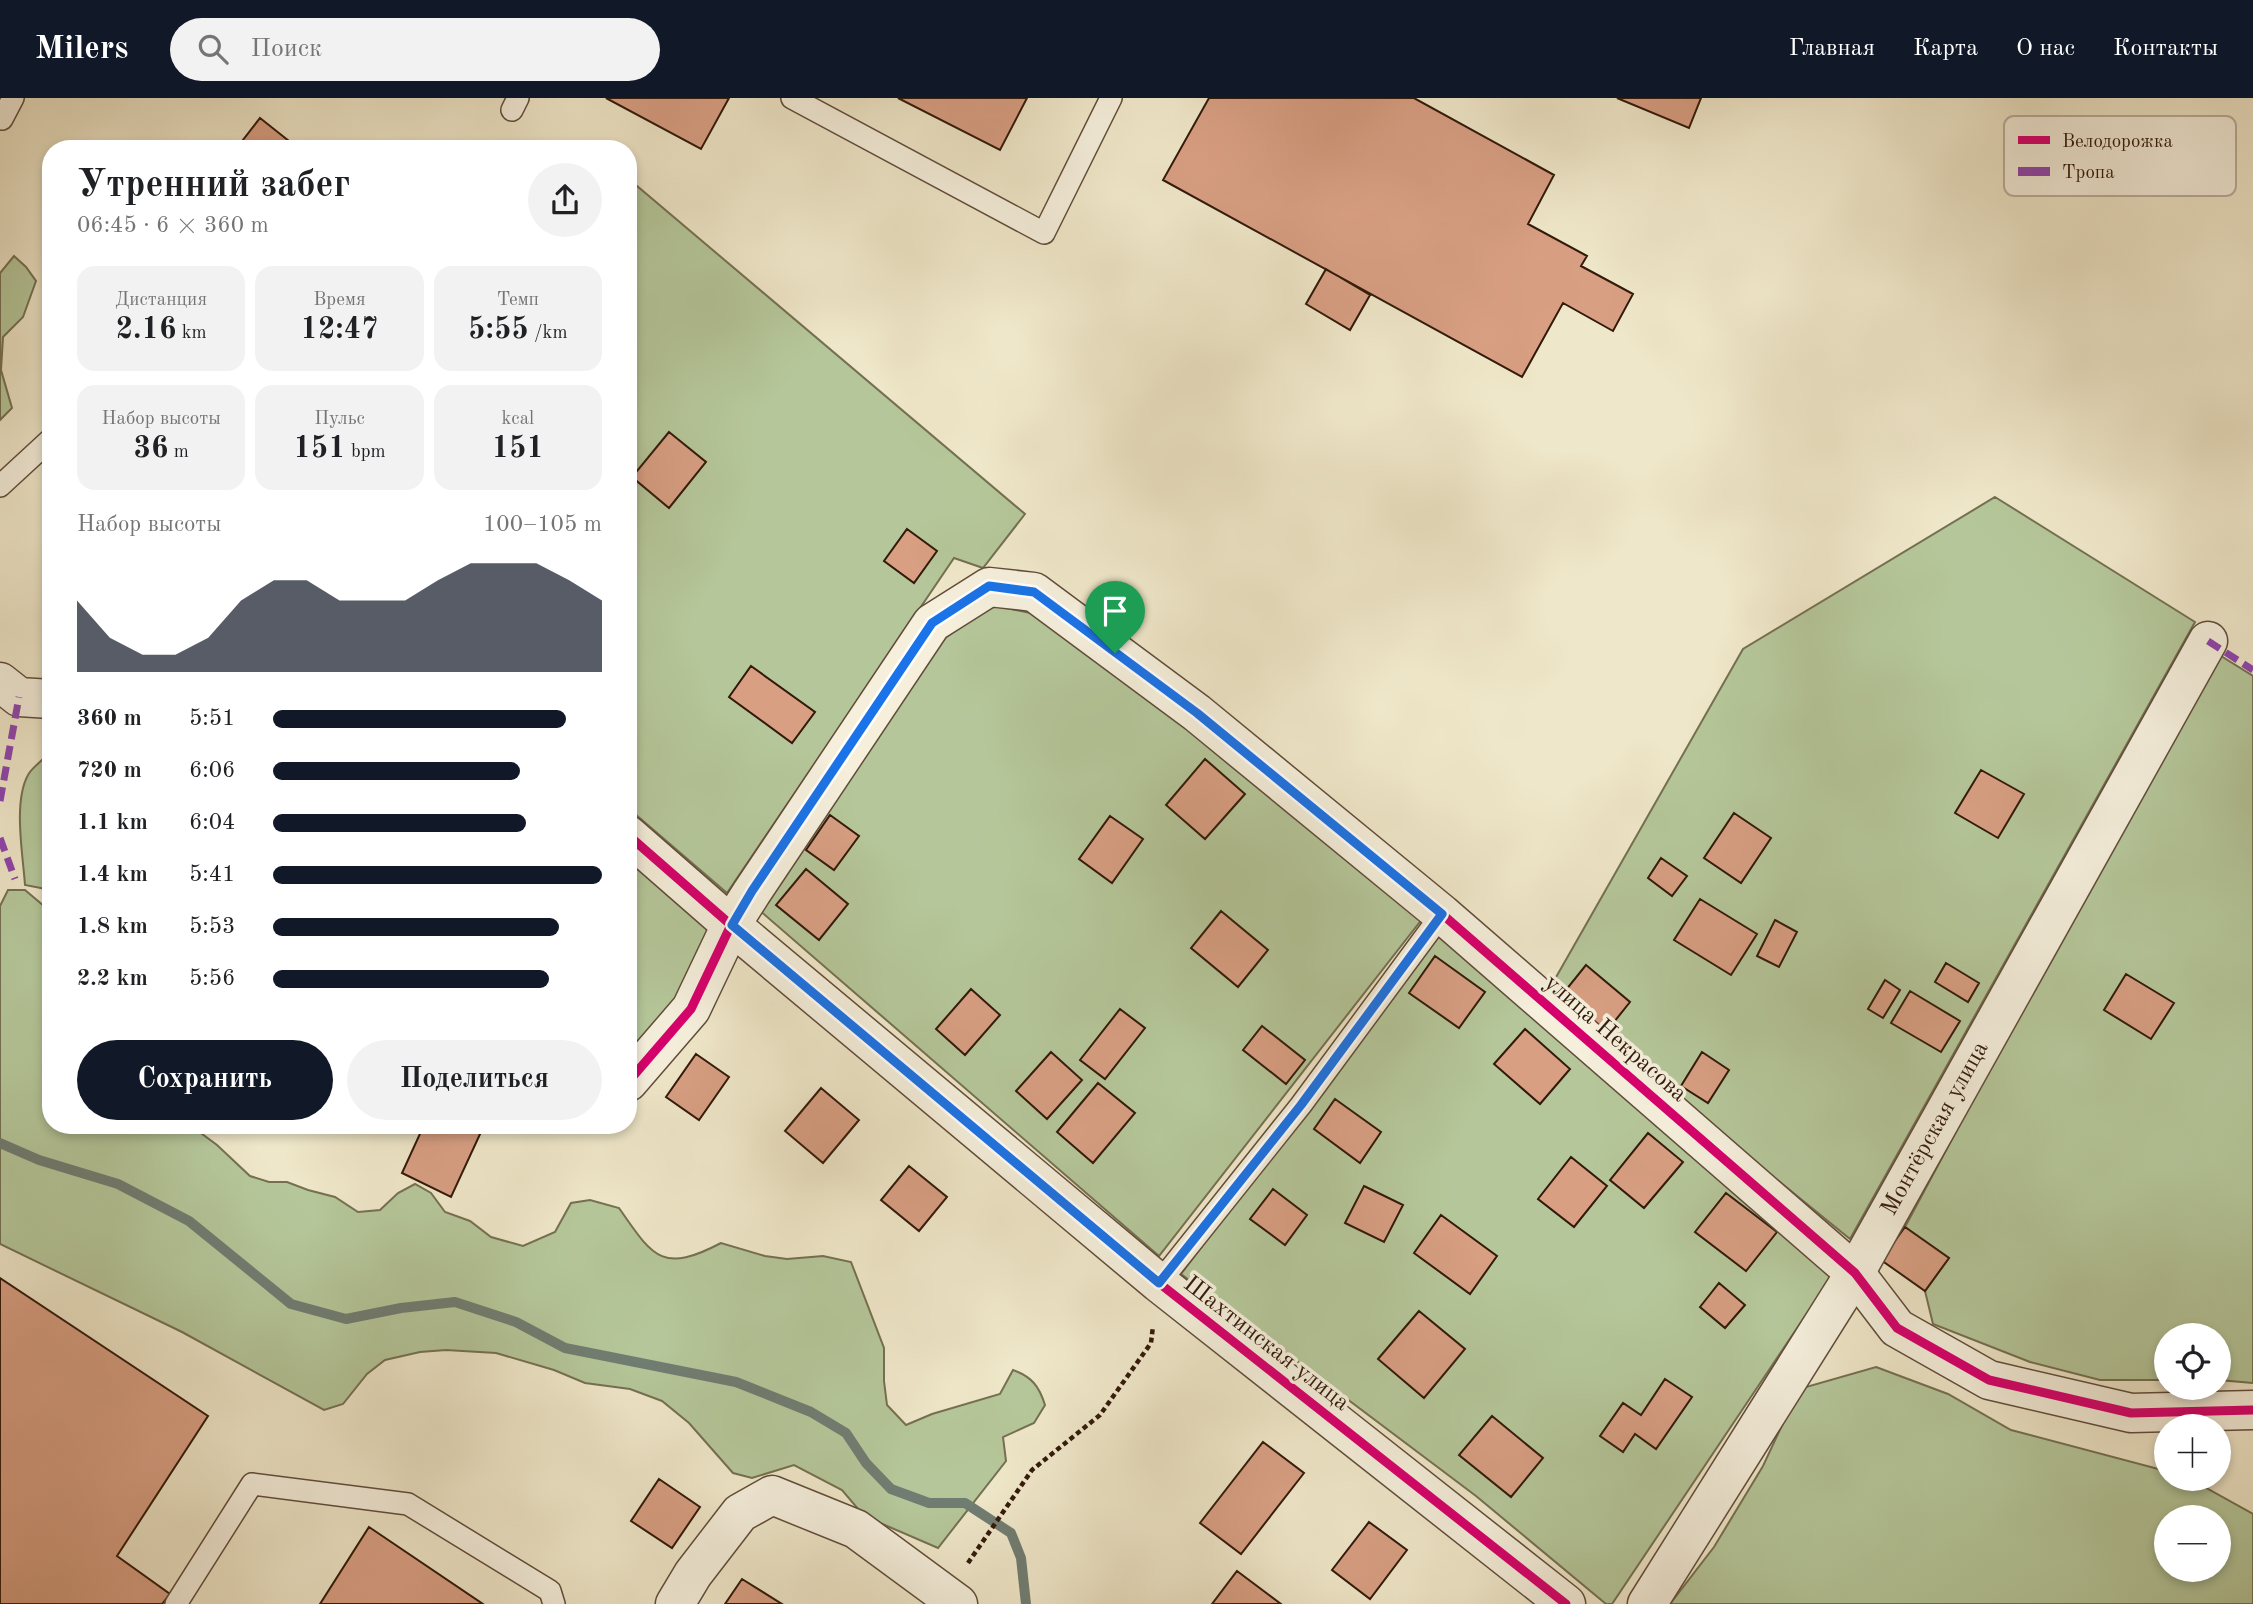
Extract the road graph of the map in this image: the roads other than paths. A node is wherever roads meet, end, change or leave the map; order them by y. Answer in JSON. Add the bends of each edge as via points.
{"nodes":[{"id":1,"x":13,"y":98,"type":"edge"},
{"id":2,"x":792,"y":98,"type":"edge"},
{"id":3,"x":1111,"y":98,"type":"edge"},
{"id":4,"x":0,"y":118,"type":"edge"},
{"id":5,"x":42,"y":450,"type":"edge"},
{"id":6,"x":0,"y":486,"type":"edge"},
{"id":7,"x":2208,"y":641,"type":"dead end"},
{"id":8,"x":637,"y":843,"type":"edge"},
{"id":9,"x":1442,"y":914,"type":"junction"},
{"id":10,"x":732,"y":925,"type":"junction"},
{"id":11,"x":637,"y":1072,"type":"edge"},
{"id":12,"x":1855,"y":1273,"type":"junction"},
{"id":13,"x":1159,"y":1283,"type":"junction"},
{"id":14,"x":2253,"y":1410,"type":"edge"},
{"id":15,"x":176,"y":1604,"type":"edge"},
{"id":16,"x":554,"y":1604,"type":"edge"},
{"id":17,"x":675,"y":1604,"type":"edge"},
{"id":18,"x":958,"y":1604,"type":"edge"},
{"id":19,"x":1566,"y":1604,"type":"edge"},
{"id":20,"x":1647,"y":1604,"type":"edge"}],
"edges":[{"from":1,"to":4,"type":"lane"},
{"from":2,"to":3,"type":"lane","via":[[1044,233]]},
{"from":5,"to":6,"type":"lane"},
{"from":7,"to":12,"type":"street","name":"Монтёрская улица"},
{"from":8,"to":10,"type":"street","name":"Шахтинская улица"},
{"from":9,"to":10,"type":"street","name":"улица Некрасова","via":[[1197,713],[1034,592],[989,586],[932,623]]},
{"from":9,"to":12,"type":"street","name":"улица Некрасова"},
{"from":9,"to":13,"type":"lane","via":[[1301,1105]]},
{"from":10,"to":11,"type":"street","via":[[691,1009]]},
{"from":10,"to":13,"type":"street","name":"Шахтинская улица"},
{"from":12,"to":14,"type":"street","name":"улица Некрасова","via":[[1897,1328],[1989,1380],[2131,1413]]},
{"from":12,"to":20,"type":"street","name":"Монтёрская улица"},
{"from":13,"to":19,"type":"street","name":"Шахтинская улица"},
{"from":15,"to":16,"type":"lane","via":[[252,1484],[408,1504],[550,1591]]},
{"from":17,"to":18,"type":"street","via":[[740,1513],[772,1495],[856,1529]]}]}
